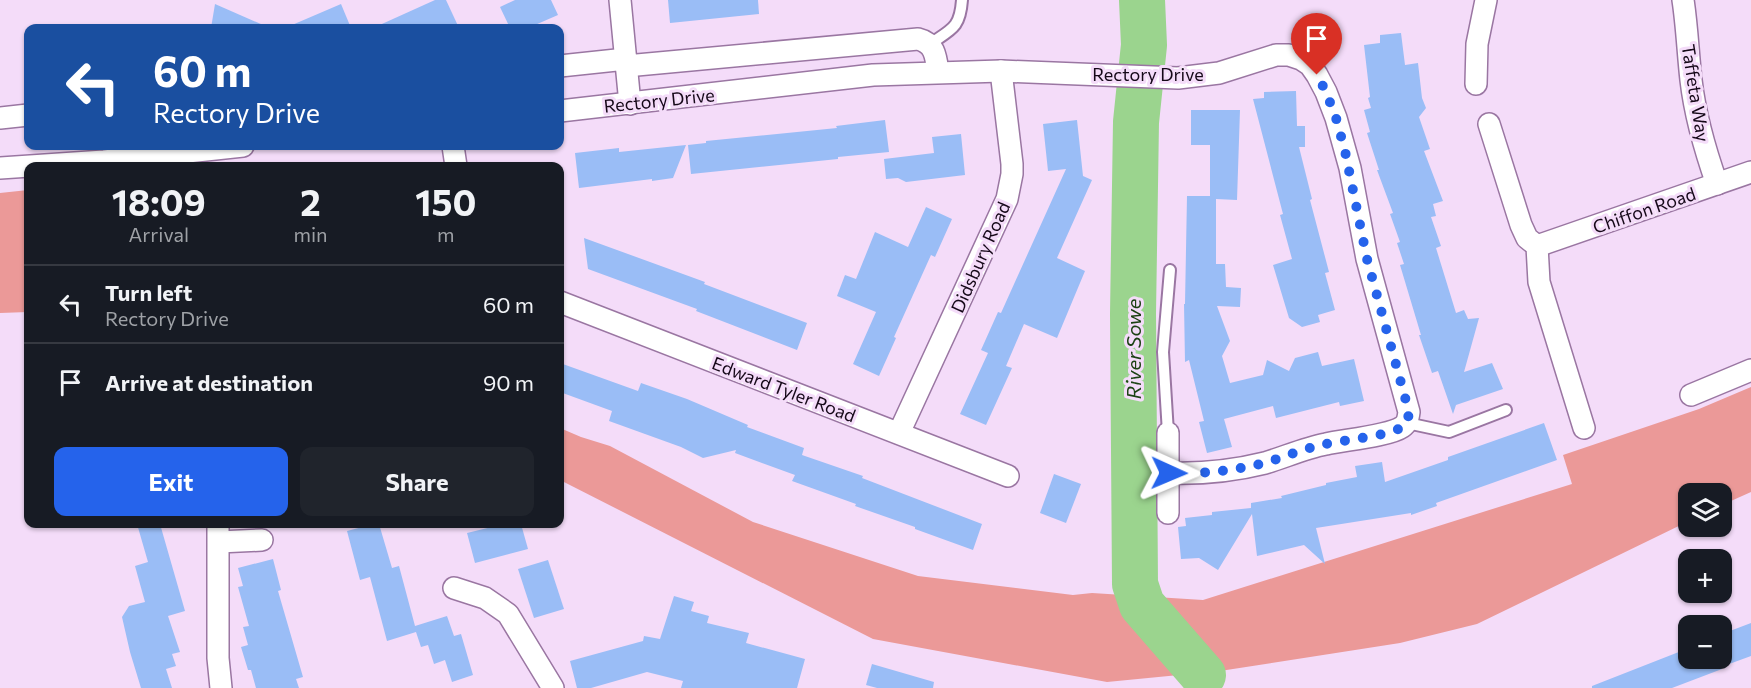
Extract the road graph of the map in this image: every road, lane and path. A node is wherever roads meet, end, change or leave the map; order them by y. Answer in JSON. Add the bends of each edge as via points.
{"nodes":[{"id":1,"x":620,"y":0,"type":"edge"},
{"id":2,"x":962,"y":0,"type":"edge"},
{"id":3,"x":1486,"y":0,"type":"edge"},
{"id":4,"x":1683,"y":0,"type":"edge"},
{"id":5,"x":930,"y":44,"type":"junction"},
{"id":6,"x":626,"y":62,"type":"junction"},
{"id":7,"x":564,"y":66,"type":"edge"},
{"id":8,"x":1001,"y":71,"type":"junction"},
{"id":9,"x":938,"y":72,"type":"junction"},
{"id":10,"x":1476,"y":84,"type":"dead end"},
{"id":11,"x":630,"y":104,"type":"junction"},
{"id":12,"x":564,"y":111,"type":"edge"},
{"id":13,"x":24,"y":115,"type":"edge"},
{"id":14,"x":0,"y":118,"type":"edge"},
{"id":15,"x":1489,"y":124,"type":"dead end"},
{"id":16,"x":168,"y":150,"type":"edge"},
{"id":17,"x":131,"y":152,"type":"edge"},
{"id":18,"x":49,"y":162,"type":"edge"},
{"id":19,"x":24,"y":165,"type":"edge"},
{"id":20,"x":0,"y":168,"type":"edge"},
{"id":21,"x":1751,"y":172,"type":"edge"},
{"id":22,"x":1717,"y":184,"type":"junction"},
{"id":23,"x":1537,"y":246,"type":"junction"},
{"id":24,"x":1170,"y":270,"type":"dead end"},
{"id":25,"x":564,"y":304,"type":"edge"},
{"id":26,"x":1751,"y":370,"type":"edge"},
{"id":27,"x":1691,"y":395,"type":"dead end"},
{"id":28,"x":1506,"y":410,"type":"dead end"},
{"id":29,"x":1407,"y":423,"type":"junction"},
{"id":30,"x":1584,"y":428,"type":"dead end"},
{"id":31,"x":899,"y":433,"type":"junction"},
{"id":32,"x":1168,"y":433,"type":"joint"},
{"id":33,"x":1169,"y":473,"type":"junction"},
{"id":34,"x":1008,"y":476,"type":"dead end"},
{"id":35,"x":1168,"y":513,"type":"dead end"},
{"id":36,"x":218,"y":533,"type":"edge"},
{"id":37,"x":262,"y":540,"type":"dead end"},
{"id":38,"x":454,"y":588,"type":"dead end"},
{"id":39,"x":221,"y":688,"type":"edge"},
{"id":40,"x":553,"y":688,"type":"edge"}],
"edges":[{"from":1,"to":6,"type":"street"},
{"from":2,"to":5,"type":"lane","via":[[960,19]]},
{"from":3,"to":10,"type":"street","via":[[1477,44]]},
{"from":4,"to":22,"type":"street","name":"Taffeta Way","via":[[1699,124]]},
{"from":5,"to":6,"type":"street","name":"Rectory Drive","via":[[918,39]]},
{"from":5,"to":9,"type":"street"},
{"from":6,"to":7,"type":"street","name":"Rectory Drive"},
{"from":6,"to":11,"type":"street"},
{"from":8,"to":9,"type":"street","name":"Rectory Drive"},
{"from":8,"to":29,"type":"street","name":"Rectory Drive","via":[[1178,78],[1219,73],[1276,55],[1289,55],[1310,66],[1326,92],[1350,168],[1367,259],[1409,412]]},
{"from":8,"to":31,"type":"street","name":"Didsbury Road","via":[[1012,164],[1007,198]]},
{"from":9,"to":11,"type":"street","name":"Rectory Drive","via":[[873,75]]},
{"from":11,"to":12,"type":"street","name":"Rectory Drive"},
{"from":13,"to":14,"type":"street"},
{"from":15,"to":23,"type":"street","via":[[1521,225],[1527,238]]},
{"from":16,"to":17,"type":"street"},
{"from":17,"to":18,"type":"street"},
{"from":19,"to":20,"type":"street"},
{"from":21,"to":22,"type":"street","name":"Chiffon Road"},
{"from":22,"to":23,"type":"street","name":"Chiffon Road"},
{"from":23,"to":30,"type":"street","via":[[1539,282]]},
{"from":24,"to":32,"type":"lane","via":[[1163,352]]},
{"from":25,"to":31,"type":"street","name":"Edward Tyler Road"},
{"from":26,"to":27,"type":"street"},
{"from":28,"to":29,"type":"lane","via":[[1449,432]]},
{"from":29,"to":33,"type":"street","via":[[1393,431],[1324,444],[1237,469]]},
{"from":31,"to":34,"type":"street","name":"Edward Tyler Road"},
{"from":32,"to":33,"type":"street"},
{"from":33,"to":35,"type":"street"},
{"from":36,"to":37,"type":"street"},
{"from":36,"to":39,"type":"street"},
{"from":38,"to":40,"type":"street","via":[[485,597],[508,614]]}]}
